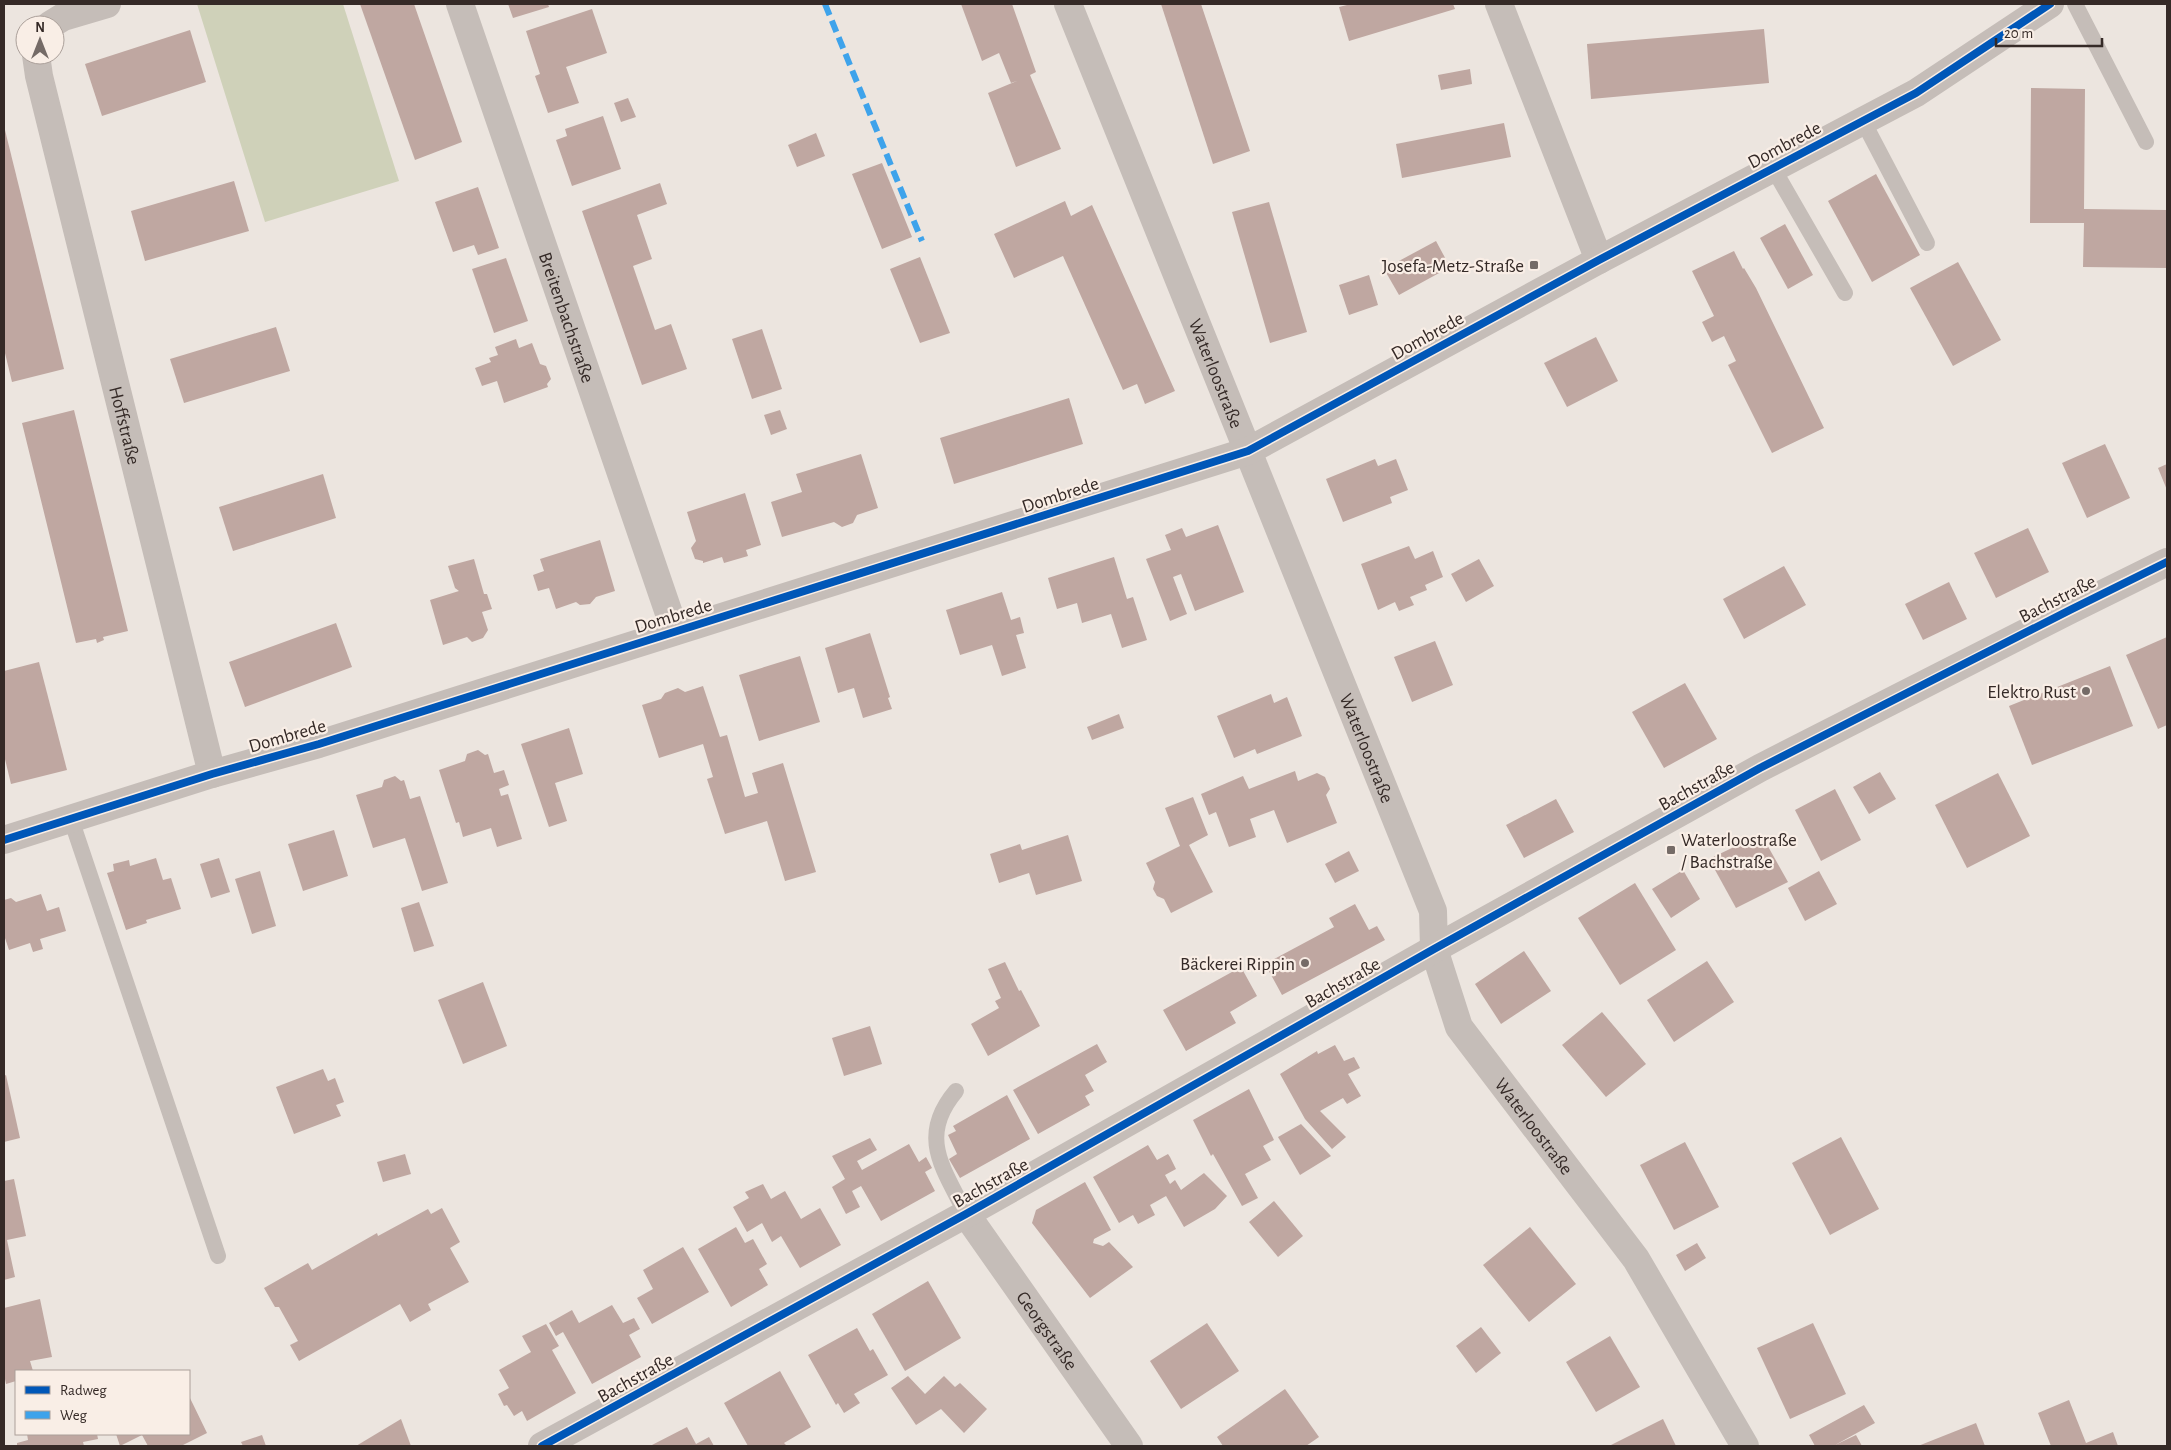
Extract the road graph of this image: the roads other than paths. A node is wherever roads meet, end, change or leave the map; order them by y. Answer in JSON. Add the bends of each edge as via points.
{"nodes":[{"id":1,"x":108,"y":4,"type":"edge"},
{"id":2,"x":460,"y":4,"type":"edge"},
{"id":3,"x":1068,"y":4,"type":"edge"},
{"id":4,"x":1499,"y":4,"type":"edge"},
{"id":5,"x":2050,"y":4,"type":"edge"},
{"id":6,"x":2074,"y":4,"type":"edge"},
{"id":7,"x":65,"y":16,"type":"edge"},
{"id":8,"x":38,"y":66,"type":"edge"},
{"id":9,"x":1863,"y":121,"type":"junction"},
{"id":10,"x":2146,"y":142,"type":"dead end"},
{"id":11,"x":1773,"y":168,"type":"junction"},
{"id":12,"x":1927,"y":243,"type":"dead end"},
{"id":13,"x":1599,"y":260,"type":"junction"},
{"id":14,"x":1845,"y":293,"type":"dead end"},
{"id":15,"x":1248,"y":451,"type":"junction"},
{"id":16,"x":2167,"y":562,"type":"edge"},
{"id":17,"x":674,"y":632,"type":"junction"},
{"id":18,"x":212,"y":774,"type":"junction"},
{"id":19,"x":71,"y":819,"type":"junction"},
{"id":20,"x":4,"y":840,"type":"edge"},
{"id":21,"x":1434,"y":949,"type":"junction"},
{"id":22,"x":956,"y":1091,"type":"dead end"},
{"id":23,"x":966,"y":1214,"type":"junction"},
{"id":24,"x":218,"y":1256,"type":"dead end"},
{"id":25,"x":542,"y":1446,"type":"edge"},
{"id":26,"x":1129,"y":1446,"type":"edge"},
{"id":27,"x":1745,"y":1446,"type":"edge"}],
"edges":[{"from":1,"to":7,"type":"street"},
{"from":2,"to":17,"type":"street","name":"Breitenbachstraße"},
{"from":3,"to":15,"type":"street","name":"Waterloostraße"},
{"from":4,"to":13,"type":"street"},
{"from":5,"to":9,"type":"street","name":"Dombrede","via":[[1916,93]]},
{"from":6,"to":10,"type":"lane"},
{"from":8,"to":18,"type":"street","name":"Hoffstraße"},
{"from":9,"to":11,"type":"street","name":"Dombrede"},
{"from":9,"to":12,"type":"lane"},
{"from":11,"to":13,"type":"street","name":"Dombrede"},
{"from":11,"to":14,"type":"lane"},
{"from":13,"to":15,"type":"street","name":"Dombrede"},
{"from":15,"to":17,"type":"street","name":"Dombrede"},
{"from":15,"to":21,"type":"street","name":"Waterloostraße","via":[[1433,911]]},
{"from":16,"to":21,"type":"street","name":"Bachstraße","via":[[1760,768]]},
{"from":17,"to":18,"type":"street","name":"Dombrede","via":[[328,741]]},
{"from":18,"to":19,"type":"street","name":"Dombrede"},
{"from":19,"to":20,"type":"street","name":"Dombrede"},
{"from":19,"to":24,"type":"lane"},
{"from":21,"to":23,"type":"street","name":"Bachstraße"},
{"from":21,"to":27,"type":"street","name":"Waterloostraße","via":[[1459,1027],[1636,1259]]},
{"from":22,"to":23,"type":"lane","via":[[945,1104],[936,1130],[936,1148]]},
{"from":23,"to":25,"type":"street","name":"Bachstraße"},
{"from":23,"to":26,"type":"street","name":"Georgstraße"}]}
